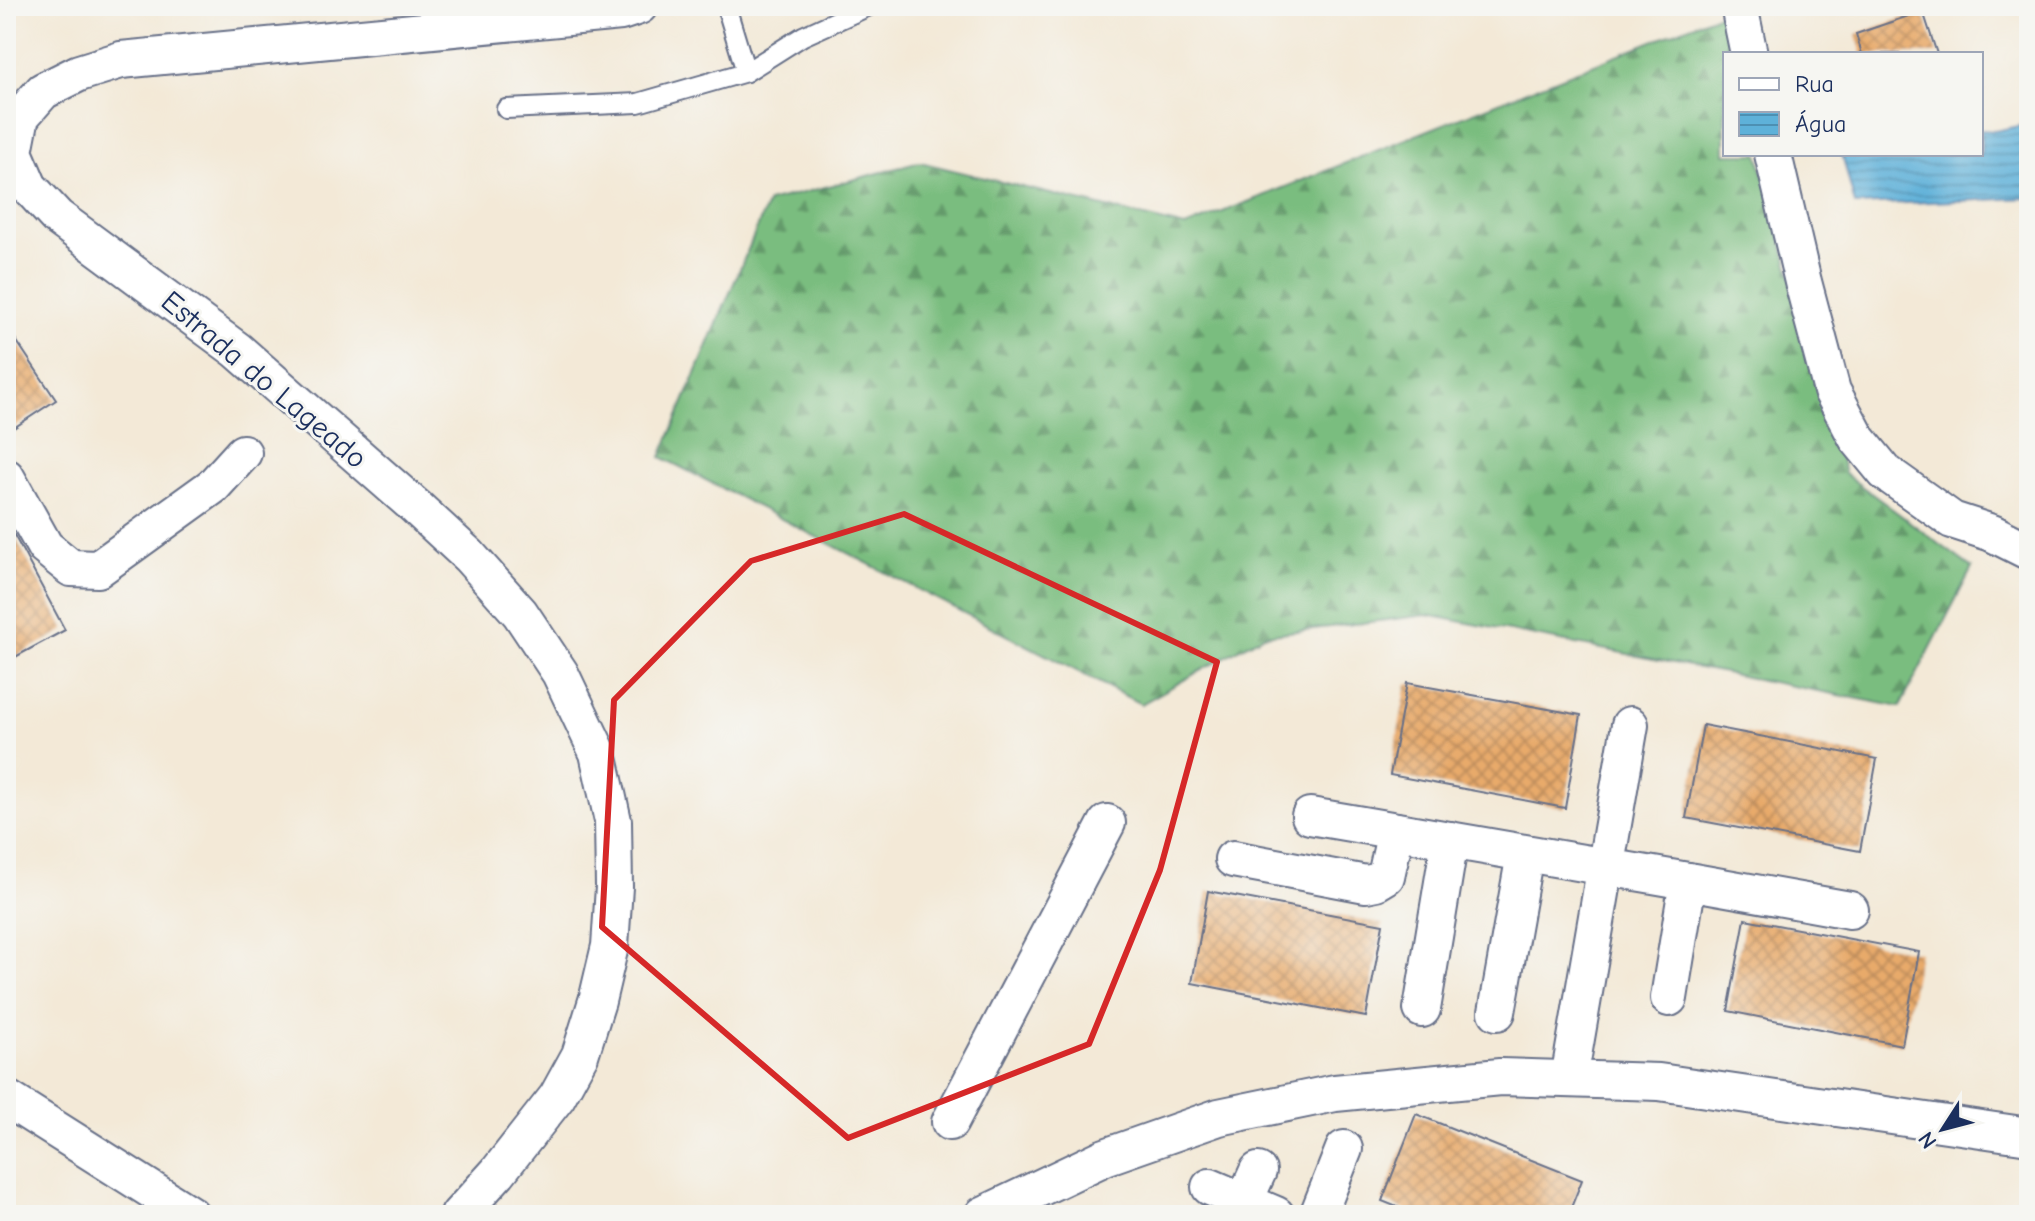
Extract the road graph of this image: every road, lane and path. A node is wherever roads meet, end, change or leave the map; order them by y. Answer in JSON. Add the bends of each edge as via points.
{"nodes":[{"id":1,"x":639,"y":6,"type":"edge"},
{"id":2,"x":726,"y":6,"type":"edge"},
{"id":3,"x":869,"y":6,"type":"edge"},
{"id":4,"x":1739,"y":6,"type":"edge"},
{"id":5,"x":1749,"y":52,"type":"edge"},
{"id":6,"x":746,"y":72,"type":"junction"},
{"id":7,"x":506,"y":109,"type":"dead end"},
{"id":8,"x":1773,"y":156,"type":"edge"},
{"id":9,"x":243,"y":453,"type":"dead end"},
{"id":10,"x":6,"y":477,"type":"edge"},
{"id":11,"x":2029,"y":548,"type":"edge"},
{"id":12,"x":1630,"y":725,"type":"dead end"},
{"id":13,"x":1310,"y":816,"type":"dead end"},
{"id":14,"x":1107,"y":823,"type":"dead end"},
{"id":15,"x":1396,"y":831,"type":"junction"},
{"id":16,"x":1450,"y":840,"type":"junction"},
{"id":17,"x":1525,"y":854,"type":"junction"},
{"id":18,"x":1233,"y":859,"type":"dead end"},
{"id":19,"x":1606,"y":868,"type":"junction"},
{"id":20,"x":1688,"y":881,"type":"junction"},
{"id":21,"x":1850,"y":910,"type":"dead end"},
{"id":22,"x":1669,"y":998,"type":"dead end"},
{"id":23,"x":1422,"y":1009,"type":"dead end"},
{"id":24,"x":1497,"y":1012,"type":"dead end"},
{"id":25,"x":1569,"y":1079,"type":"junction"},
{"id":26,"x":6,"y":1098,"type":"edge"},
{"id":27,"x":950,"y":1122,"type":"dead end"},
{"id":28,"x":2029,"y":1136,"type":"edge"},
{"id":29,"x":1344,"y":1149,"type":"dead end"},
{"id":30,"x":1210,"y":1187,"type":"dead end"},
{"id":31,"x":1259,"y":1196,"type":"edge"},
{"id":32,"x":191,"y":1215,"type":"edge"},
{"id":33,"x":459,"y":1215,"type":"edge"},
{"id":34,"x":983,"y":1215,"type":"edge"},
{"id":35,"x":1318,"y":1215,"type":"edge"}],
"edges":[{"from":1,"to":33,"type":"street","name":"Estrada do Lageado","via":[[621,12],[121,60],[43,91],[21,116],[14,152],[29,187],[57,217],[237,350],[469,556],[520,613],[560,673],[598,753],[613,821],[614,887],[610,946],[597,1001],[580,1055],[557,1097]]},
{"from":2,"to":6,"type":"lane"},
{"from":3,"to":6,"type":"lane","via":[[803,36]]},
{"from":4,"to":5,"type":"street"},
{"from":6,"to":7,"type":"lane","via":[[638,103]]},
{"from":8,"to":11,"type":"street","via":[[1832,391],[1857,438],[1885,472],[1952,520]]},
{"from":9,"to":10,"type":"street","via":[[213,486],[98,569],[71,568],[45,547]]},
{"from":12,"to":19,"type":"street"},
{"from":13,"to":15,"type":"street"},
{"from":14,"to":27,"type":"street"},
{"from":15,"to":16,"type":"street"},
{"from":15,"to":18,"type":"street","via":[[1386,876],[1366,884]]},
{"from":16,"to":17,"type":"street"},
{"from":16,"to":23,"type":"street"},
{"from":17,"to":19,"type":"street"},
{"from":17,"to":24,"type":"street"},
{"from":19,"to":20,"type":"street"},
{"from":19,"to":25,"type":"street"},
{"from":20,"to":21,"type":"street"},
{"from":20,"to":22,"type":"street"},
{"from":25,"to":28,"type":"street","via":[[1659,1082]]},
{"from":25,"to":34,"type":"street","via":[[1500,1077],[1335,1093],[1219,1117],[1105,1157]]},
{"from":26,"to":32,"type":"street"},
{"from":29,"to":35,"type":"street"},
{"from":30,"to":31,"type":"street"}]}
